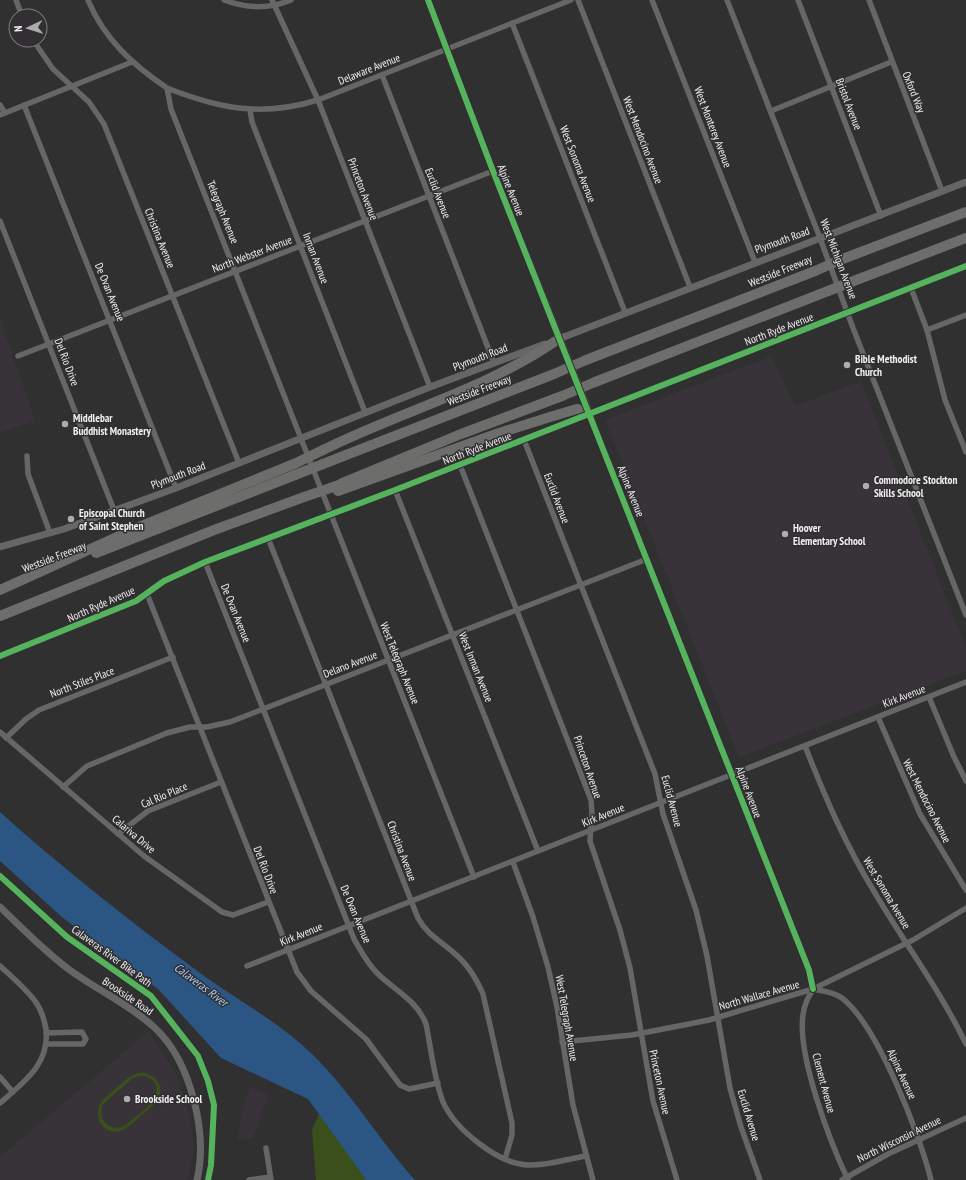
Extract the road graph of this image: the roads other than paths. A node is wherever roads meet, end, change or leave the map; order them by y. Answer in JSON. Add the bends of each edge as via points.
{"nodes":[{"id":1,"x":88,"y":0,"type":"edge"},
{"id":2,"x":224,"y":0,"type":"edge"},
{"id":3,"x":291,"y":0,"type":"edge"},
{"id":4,"x":428,"y":0,"type":"edge"},
{"id":5,"x":571,"y":0,"type":"edge"},
{"id":6,"x":578,"y":0,"type":"edge"},
{"id":7,"x":652,"y":0,"type":"edge"},
{"id":8,"x":727,"y":0,"type":"edge"},
{"id":9,"x":798,"y":0,"type":"edge"},
{"id":10,"x":868,"y":0,"type":"edge"},
{"id":11,"x":274,"y":3,"type":"edge"},
{"id":12,"x":512,"y":23,"type":"junction"},
{"id":13,"x":39,"y":48,"type":"edge"},
{"id":14,"x":447,"y":49,"type":"junction"},
{"id":15,"x":132,"y":62,"type":"junction"},
{"id":16,"x":892,"y":62,"type":"junction"},
{"id":17,"x":382,"y":75,"type":"junction"},
{"id":18,"x":831,"y":86,"type":"junction"},
{"id":19,"x":70,"y":87,"type":"junction"},
{"id":20,"x":167,"y":88,"type":"junction"},
{"id":21,"x":318,"y":100,"type":"junction"},
{"id":22,"x":0,"y":105,"type":"edge"},
{"id":23,"x":24,"y":105,"type":"junction"},
{"id":24,"x":250,"y":110,"type":"junction"},
{"id":25,"x":771,"y":111,"type":"junction"},
{"id":26,"x":3,"y":114,"type":"edge"},
{"id":27,"x":493,"y":171,"type":"junction"},
{"id":28,"x":966,"y":182,"type":"edge"},
{"id":29,"x":942,"y":191,"type":"junction"},
{"id":30,"x":428,"y":196,"type":"junction"},
{"id":31,"x":966,"y":212,"type":"edge"},
{"id":32,"x":881,"y":216,"type":"junction"},
{"id":33,"x":0,"y":221,"type":"edge"},
{"id":34,"x":365,"y":221,"type":"junction"},
{"id":35,"x":820,"y":238,"type":"junction"},
{"id":36,"x":966,"y":238,"type":"edge"},
{"id":37,"x":301,"y":245,"type":"junction"},
{"id":38,"x":755,"y":262,"type":"junction"},
{"id":39,"x":966,"y":266,"type":"edge"},
{"id":40,"x":236,"y":271,"type":"junction"},
{"id":41,"x":690,"y":287,"type":"junction"},
{"id":42,"x":911,"y":288,"type":"junction"},
{"id":43,"x":172,"y":296,"type":"junction"},
{"id":44,"x":625,"y":312,"type":"junction"},
{"id":45,"x":848,"y":313,"type":"junction"},
{"id":46,"x":966,"y":315,"type":"edge"},
{"id":47,"x":111,"y":320,"type":"junction"},
{"id":48,"x":927,"y":330,"type":"junction"},
{"id":49,"x":560,"y":338,"type":"junction"},
{"id":50,"x":49,"y":344,"type":"junction"},
{"id":51,"x":18,"y":356,"type":"dead end"},
{"id":52,"x":494,"y":363,"type":"junction"},
{"id":53,"x":430,"y":387,"type":"junction"},
{"id":54,"x":365,"y":412,"type":"junction"},
{"id":55,"x":590,"y":414,"type":"junction"},
{"id":56,"x":966,"y":431,"type":"edge"},
{"id":57,"x":959,"y":434,"type":"junction"},
{"id":58,"x":300,"y":438,"type":"junction"},
{"id":59,"x":524,"y":440,"type":"junction"},
{"id":60,"x":966,"y":452,"type":"edge"},
{"id":61,"x":27,"y":456,"type":"dead end"},
{"id":62,"x":307,"y":456,"type":"joint"},
{"id":63,"x":239,"y":463,"type":"junction"},
{"id":64,"x":460,"y":465,"type":"junction"},
{"id":65,"x":176,"y":488,"type":"junction"},
{"id":66,"x":338,"y":488,"type":"junction"},
{"id":67,"x":396,"y":490,"type":"junction"},
{"id":68,"x":114,"y":510,"type":"junction"},
{"id":69,"x":331,"y":514,"type":"junction"},
{"id":70,"x":50,"y":533,"type":"junction"},
{"id":71,"x":268,"y":538,"type":"junction"},
{"id":72,"x":0,"y":547,"type":"edge"},
{"id":73,"x":647,"y":559,"type":"junction"},
{"id":74,"x":205,"y":562,"type":"junction"},
{"id":75,"x":581,"y":586,"type":"junction"},
{"id":76,"x":0,"y":590,"type":"edge"},
{"id":77,"x":147,"y":594,"type":"junction"},
{"id":78,"x":518,"y":610,"type":"junction"},
{"id":79,"x":966,"y":615,"type":"edge"},
{"id":80,"x":0,"y":616,"type":"edge"},
{"id":81,"x":453,"y":635,"type":"junction"},
{"id":82,"x":0,"y":656,"type":"edge"},
{"id":83,"x":173,"y":657,"type":"junction"},
{"id":84,"x":388,"y":660,"type":"junction"},
{"id":85,"x":966,"y":682,"type":"edge"},
{"id":86,"x":326,"y":684,"type":"junction"},
{"id":87,"x":929,"y":697,"type":"junction"},
{"id":88,"x":264,"y":709,"type":"junction"},
{"id":89,"x":878,"y":717,"type":"junction"},
{"id":90,"x":200,"y":727,"type":"junction"},
{"id":91,"x":0,"y":732,"type":"edge"},
{"id":92,"x":6,"y":738,"type":"junction"},
{"id":93,"x":805,"y":746,"type":"junction"},
{"id":94,"x":732,"y":775,"type":"junction"},
{"id":95,"x":221,"y":782,"type":"junction"},
{"id":96,"x":966,"y":782,"type":"edge"},
{"id":97,"x":63,"y":787,"type":"junction"},
{"id":98,"x":662,"y":803,"type":"junction"},
{"id":99,"x":590,"y":831,"type":"junction"},
{"id":100,"x":118,"y":834,"type":"junction"},
{"id":101,"x":538,"y":851,"type":"junction"},
{"id":102,"x":513,"y":862,"type":"junction"},
{"id":103,"x":474,"y":877,"type":"junction"},
{"id":104,"x":966,"y":890,"type":"edge"},
{"id":105,"x":268,"y":902,"type":"junction"},
{"id":106,"x":411,"y":902,"type":"junction"},
{"id":107,"x":0,"y":907,"type":"edge"},
{"id":108,"x":966,"y":908,"type":"edge"},
{"id":109,"x":349,"y":926,"type":"junction"},
{"id":110,"x":907,"y":943,"type":"junction"},
{"id":111,"x":287,"y":950,"type":"junction"},
{"id":112,"x":0,"y":966,"type":"edge"},
{"id":113,"x":247,"y":966,"type":"dead end"},
{"id":114,"x":813,"y":989,"type":"junction"},
{"id":115,"x":718,"y":1017,"type":"junction"},
{"id":116,"x":46,"y":1033,"type":"junction"},
{"id":117,"x":641,"y":1033,"type":"junction"},
{"id":118,"x":562,"y":1042,"type":"junction"},
{"id":119,"x":46,"y":1044,"type":"junction"},
{"id":120,"x":966,"y":1044,"type":"edge"},
{"id":121,"x":0,"y":1077,"type":"edge"},
{"id":122,"x":438,"y":1083,"type":"junction"},
{"id":123,"x":13,"y":1092,"type":"junction"},
{"id":124,"x":0,"y":1103,"type":"edge"},
{"id":125,"x":966,"y":1118,"type":"edge"},
{"id":126,"x":919,"y":1140,"type":"junction"},
{"id":127,"x":266,"y":1148,"type":"dead end"},
{"id":128,"x":586,"y":1156,"type":"junction"},
{"id":129,"x":505,"y":1159,"type":"junction"},
{"id":130,"x":271,"y":1178,"type":"edge"},
{"id":131,"x":845,"y":1179,"type":"edge"},
{"id":132,"x":197,"y":1180,"type":"edge"},
{"id":133,"x":249,"y":1180,"type":"edge"},
{"id":134,"x":593,"y":1180,"type":"edge"},
{"id":135,"x":677,"y":1180,"type":"edge"},
{"id":136,"x":760,"y":1180,"type":"edge"},
{"id":137,"x":931,"y":1180,"type":"edge"}],
"edges":[{"from":1,"to":15,"type":"street","via":[[99,24]]},
{"from":2,"to":11,"type":"street","via":[[247,6]]},
{"from":3,"to":11,"type":"street"},
{"from":4,"to":14,"type":"street","name":"Alpine Avenue"},
{"from":5,"to":12,"type":"street","name":"Delaware Avenue"},
{"from":6,"to":41,"type":"street","name":"West Mendocino Avenue"},
{"from":7,"to":38,"type":"street","name":"West Monterey Avenue"},
{"from":8,"to":25,"type":"street","name":"West Michigan Avenue"},
{"from":9,"to":18,"type":"street","name":"Bristol Avenue"},
{"from":10,"to":16,"type":"street","name":"Oxford Way"},
{"from":11,"to":21,"type":"street","name":"Princeton Avenue"},
{"from":12,"to":14,"type":"street","name":"Delaware Avenue"},
{"from":12,"to":44,"type":"street","name":"West Sonoma Avenue"},
{"from":13,"to":19,"type":"street","name":"Christina Avenue"},
{"from":14,"to":17,"type":"street","name":"Delaware Avenue"},
{"from":14,"to":27,"type":"street","name":"Alpine Avenue"},
{"from":15,"to":19,"type":"street"},
{"from":15,"to":20,"type":"street"},
{"from":16,"to":18,"type":"street"},
{"from":16,"to":29,"type":"street","name":"Oxford Way"},
{"from":17,"to":21,"type":"street","name":"Delaware Avenue"},
{"from":17,"to":30,"type":"street","name":"Euclid Avenue"},
{"from":18,"to":25,"type":"street"},
{"from":18,"to":32,"type":"street","name":"Bristol Avenue"},
{"from":19,"to":23,"type":"street"},
{"from":19,"to":43,"type":"street","name":"Christina Avenue","via":[[89,102],[104,124]]},
{"from":20,"to":24,"type":"street","name":"Delaware Avenue","via":[[216,105]]},
{"from":20,"to":40,"type":"street","name":"Telegraph Avenue","via":[[171,109]]},
{"from":21,"to":24,"type":"street","name":"Delaware Avenue","via":[[281,108]]},
{"from":21,"to":34,"type":"street","name":"Princeton Avenue"},
{"from":22,"to":26,"type":"street"},
{"from":23,"to":26,"type":"street"},
{"from":23,"to":47,"type":"street","name":"De Ovan Avenue"},
{"from":24,"to":37,"type":"street","name":"Inman Avenue","via":[[252,122]]},
{"from":25,"to":35,"type":"street","name":"West Michigan Avenue"},
{"from":27,"to":30,"type":"street","name":"North Webster Avenue"},
{"from":27,"to":49,"type":"street","name":"Alpine Avenue"},
{"from":28,"to":29,"type":"street","name":"Plymouth Road"},
{"from":29,"to":32,"type":"street","name":"Plymouth Road"},
{"from":30,"to":34,"type":"street","name":"North Webster Avenue"},
{"from":30,"to":52,"type":"street","name":"Euclid Avenue"},
{"from":31,"to":76,"type":"highway","name":"Westside Freeway","bridge":true},
{"from":32,"to":35,"type":"street","name":"Plymouth Road"},
{"from":33,"to":50,"type":"street","name":"Del Rio Drive"},
{"from":34,"to":37,"type":"street","name":"North Webster Avenue"},
{"from":34,"to":53,"type":"street","name":"Princeton Avenue"},
{"from":35,"to":38,"type":"street","name":"Plymouth Road"},
{"from":35,"to":45,"type":"street","name":"West Michigan Avenue"},
{"from":36,"to":66,"type":"highway","bridge":true,"via":[[461,434]]},
{"from":37,"to":40,"type":"street","name":"North Webster Avenue"},
{"from":37,"to":54,"type":"street","name":"Inman Avenue"},
{"from":38,"to":41,"type":"street","name":"Plymouth Road"},
{"from":39,"to":42,"type":"street","name":"North Ryde Avenue"},
{"from":40,"to":43,"type":"street","name":"North Webster Avenue"},
{"from":40,"to":58,"type":"street","name":"Telegraph Avenue"},
{"from":41,"to":44,"type":"street","name":"Plymouth Road"},
{"from":42,"to":45,"type":"street","name":"North Ryde Avenue"},
{"from":42,"to":48,"type":"street"},
{"from":43,"to":47,"type":"street","name":"North Webster Avenue"},
{"from":43,"to":63,"type":"street","name":"Christina Avenue"},
{"from":44,"to":49,"type":"street","name":"Plymouth Road"},
{"from":45,"to":55,"type":"street","name":"North Ryde Avenue"},
{"from":45,"to":79,"type":"street","name":"West Michigan Avenue"},
{"from":46,"to":48,"type":"street"},
{"from":47,"to":50,"type":"street","name":"North Webster Avenue"},
{"from":47,"to":65,"type":"street","name":"De Ovan Avenue"},
{"from":48,"to":57,"type":"street","via":[[945,400]]},
{"from":49,"to":52,"type":"street","name":"Plymouth Road"},
{"from":49,"to":55,"type":"street","name":"Alpine Avenue"},
{"from":49,"to":76,"type":"highway","bridge":true,"via":[[524,360],[468,388],[349,437],[294,464],[139,527]]},
{"from":50,"to":51,"type":"street","name":"North Webster Avenue"},
{"from":50,"to":68,"type":"street","name":"Del Rio Drive"},
{"from":52,"to":53,"type":"street","name":"Plymouth Road"},
{"from":53,"to":54,"type":"street","name":"Plymouth Road"},
{"from":54,"to":58,"type":"street","name":"Plymouth Road"},
{"from":55,"to":59,"type":"street","name":"North Ryde Avenue"},
{"from":55,"to":66,"type":"highway","via":[[577,409]]},
{"from":55,"to":73,"type":"street","name":"Alpine Avenue"},
{"from":56,"to":57,"type":"street"},
{"from":57,"to":60,"type":"street"},
{"from":58,"to":62,"type":"street","name":"Telegraph Avenue"},
{"from":58,"to":63,"type":"street","name":"Plymouth Road"},
{"from":59,"to":64,"type":"street","name":"North Ryde Avenue"},
{"from":59,"to":75,"type":"street","name":"Euclid Avenue"},
{"from":61,"to":70,"type":"street","via":[[28,474]]},
{"from":62,"to":69,"type":"street","name":"West Telegraph Avenue"},
{"from":63,"to":65,"type":"street","name":"Plymouth Road"},
{"from":64,"to":67,"type":"street","name":"North Ryde Avenue"},
{"from":64,"to":78,"type":"street","name":"Princeton Avenue"},
{"from":65,"to":68,"type":"street","name":"Plymouth Road"},
{"from":66,"to":80,"type":"highway","via":[[252,522],[214,530]]},
{"from":67,"to":69,"type":"street","name":"North Ryde Avenue"},
{"from":67,"to":81,"type":"street","name":"West Inman Avenue"},
{"from":68,"to":70,"type":"street","name":"Plymouth Road"},
{"from":69,"to":71,"type":"street","name":"North Ryde Avenue"},
{"from":69,"to":84,"type":"street","name":"West Telegraph Avenue"},
{"from":70,"to":72,"type":"street","name":"Plymouth Road"},
{"from":71,"to":74,"type":"street","name":"North Ryde Avenue"},
{"from":71,"to":86,"type":"street","name":"Christina Avenue"},
{"from":73,"to":75,"type":"street","name":"Delano Avenue"},
{"from":73,"to":94,"type":"street","name":"Alpine Avenue"},
{"from":74,"to":77,"type":"street","name":"North Ryde Avenue","via":[[164,581]]},
{"from":74,"to":88,"type":"street","name":"De Ovan Avenue"},
{"from":75,"to":78,"type":"street","name":"Delano Avenue"},
{"from":75,"to":98,"type":"street","name":"Euclid Avenue","via":[[655,774]]},
{"from":77,"to":82,"type":"street","name":"North Ryde Avenue","via":[[122,608]]},
{"from":77,"to":83,"type":"street","name":"Del Rio Drive"},
{"from":78,"to":81,"type":"street","name":"Delano Avenue"},
{"from":78,"to":99,"type":"street","name":"Princeton Avenue","via":[[587,788],[592,812]]},
{"from":81,"to":84,"type":"street","name":"Delano Avenue"},
{"from":81,"to":101,"type":"street","name":"West Inman Avenue"},
{"from":83,"to":90,"type":"street","name":"Del Rio Drive"},
{"from":83,"to":92,"type":"street","name":"North Stiles Place","via":[[38,710]]},
{"from":84,"to":86,"type":"street","name":"Delano Avenue"},
{"from":84,"to":103,"type":"street","name":"West Telegraph Avenue"},
{"from":85,"to":87,"type":"street","name":"Kirk Avenue"},
{"from":86,"to":88,"type":"street","name":"Delano Avenue"},
{"from":86,"to":106,"type":"street","name":"Christina Avenue"},
{"from":87,"to":89,"type":"street","name":"Kirk Avenue"},
{"from":87,"to":96,"type":"street"},
{"from":88,"to":90,"type":"street","name":"Delano Avenue","via":[[230,722]]},
{"from":88,"to":109,"type":"street","name":"De Ovan Avenue"},
{"from":89,"to":93,"type":"street","name":"Kirk Avenue"},
{"from":89,"to":104,"type":"street","name":"West Mendocino Avenue","via":[[920,814]]},
{"from":90,"to":95,"type":"street","name":"Del Rio Drive"},
{"from":90,"to":97,"type":"street","name":"Delano Avenue","via":[[167,733],[93,763],[81,770]]},
{"from":91,"to":92,"type":"street","name":"Calariva Drive"},
{"from":92,"to":97,"type":"street","name":"Calariva Drive"},
{"from":93,"to":94,"type":"street","name":"Kirk Avenue"},
{"from":93,"to":110,"type":"street","name":"West Sonoma Avenue","via":[[849,848],[874,893]]},
{"from":94,"to":98,"type":"street","name":"Kirk Avenue"},
{"from":94,"to":114,"type":"street","name":"Alpine Avenue","via":[[809,970]]},
{"from":95,"to":100,"type":"street","name":"Cal Rio Place","via":[[148,811]]},
{"from":95,"to":105,"type":"street","name":"Del Rio Drive"},
{"from":97,"to":100,"type":"street","name":"Calariva Drive"},
{"from":98,"to":99,"type":"street","name":"Kirk Avenue"},
{"from":98,"to":115,"type":"street","name":"Euclid Avenue","via":[[663,814],[696,910]]},
{"from":99,"to":101,"type":"street","name":"Kirk Avenue"},
{"from":99,"to":117,"type":"street","name":"Princeton Avenue","via":[[590,841],[630,968]]},
{"from":100,"to":105,"type":"street","name":"Calariva Drive","via":[[166,873],[226,914],[233,915]]},
{"from":101,"to":102,"type":"street","name":"Kirk Avenue"},
{"from":102,"to":103,"type":"street","name":"Kirk Avenue"},
{"from":102,"to":118,"type":"street","name":"West Telegraph Avenue","via":[[548,967]]},
{"from":103,"to":106,"type":"street","name":"Kirk Avenue"},
{"from":105,"to":111,"type":"street","name":"Del Rio Drive"},
{"from":106,"to":109,"type":"street","name":"Kirk Avenue"},
{"from":106,"to":129,"type":"street","name":"Christina Avenue","via":[[425,930],[467,965],[483,994],[512,1123],[512,1135]]},
{"from":107,"to":132,"type":"street","name":"Brookside Road","via":[[62,964],[155,1028],[168,1043],[182,1070],[198,1112],[201,1150]]},
{"from":108,"to":110,"type":"street","name":"North Wallace Avenue"},
{"from":109,"to":111,"type":"street","name":"Kirk Avenue"},
{"from":109,"to":122,"type":"street","name":"De Ovan Avenue","via":[[372,967],[421,1013],[426,1024]]},
{"from":110,"to":114,"type":"street","name":"North Wallace Avenue"},
{"from":110,"to":120,"type":"street","name":"West Sonoma Avenue","via":[[940,993]]},
{"from":111,"to":113,"type":"street","name":"Kirk Avenue"},
{"from":111,"to":122,"type":"street","name":"Del Rio Drive","via":[[297,972],[311,991],[366,1039],[400,1085],[409,1089]]},
{"from":112,"to":116,"type":"street","via":[[34,1000],[44,1019]]},
{"from":114,"to":115,"type":"street","name":"North Wallace Avenue"},
{"from":114,"to":126,"type":"street","name":"Alpine Avenue","via":[[837,995],[857,1014],[884,1060]]},
{"from":114,"to":131,"type":"street","name":"Clement Avenue","via":[[802,1016],[802,1034],[815,1091]]},
{"from":115,"to":117,"type":"street","name":"North Wallace Avenue"},
{"from":115,"to":136,"type":"street","name":"Euclid Avenue","via":[[730,1088]]},
{"from":116,"to":119,"type":"street"},
{"from":116,"to":119,"type":"street","via":[[82,1032],[86,1038],[83,1044]]},
{"from":117,"to":118,"type":"street","name":"North Wallace Avenue"},
{"from":117,"to":135,"type":"street","name":"Princeton Avenue","via":[[653,1101]]},
{"from":118,"to":128,"type":"street","name":"West Telegraph Avenue","via":[[573,1105]]},
{"from":119,"to":123,"type":"street","via":[[38,1067]]},
{"from":121,"to":123,"type":"street"},
{"from":122,"to":129,"type":"street","name":"De Ovan Avenue","via":[[441,1097],[451,1115],[489,1151]]},
{"from":123,"to":124,"type":"street"},
{"from":125,"to":126,"type":"street","name":"North Wisconsin Avenue"},
{"from":126,"to":131,"type":"street","name":"North Wisconsin Avenue"},
{"from":126,"to":137,"type":"street","name":"Alpine Avenue"},
{"from":127,"to":130,"type":"street"},
{"from":128,"to":129,"type":"street","name":"De Ovan Avenue","via":[[530,1165],[517,1164]]},
{"from":128,"to":134,"type":"street","name":"West Telegraph Avenue"},
{"from":130,"to":133,"type":"street"}]}
